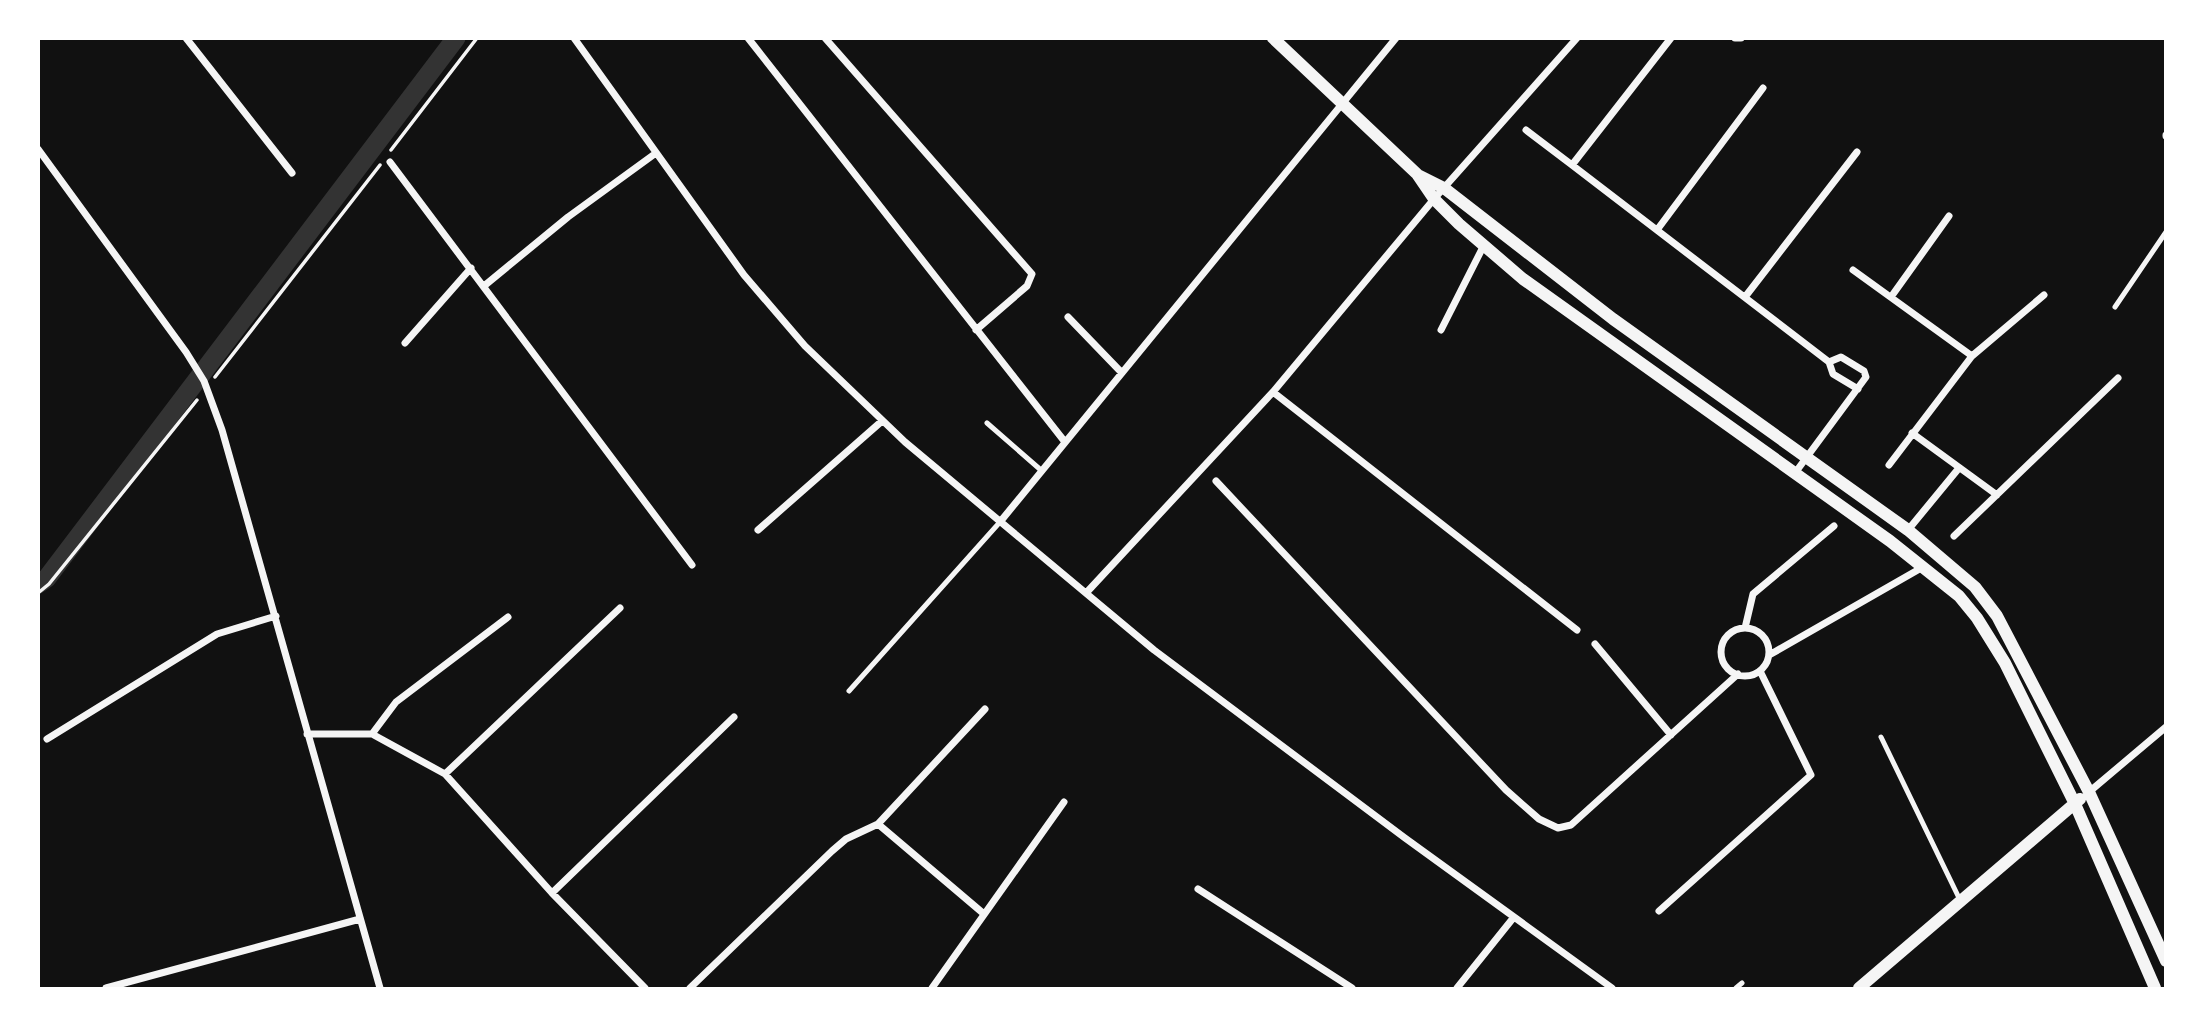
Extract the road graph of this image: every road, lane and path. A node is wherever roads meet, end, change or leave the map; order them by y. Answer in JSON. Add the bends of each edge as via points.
{"nodes":[{"id":1,"x":186,"y":38,"type":"edge"},
{"id":2,"x":477,"y":38,"type":"edge"},
{"id":3,"x":574,"y":38,"type":"edge"},
{"id":4,"x":748,"y":38,"type":"edge"},
{"id":5,"x":825,"y":38,"type":"edge"},
{"id":6,"x":1273,"y":38,"type":"edge"},
{"id":7,"x":1396,"y":38,"type":"edge"},
{"id":8,"x":1577,"y":38,"type":"edge"},
{"id":9,"x":1671,"y":38,"type":"edge"},
{"id":10,"x":1735,"y":38,"type":"edge"},
{"id":11,"x":1741,"y":38,"type":"edge"},
{"id":12,"x":1763,"y":88,"type":"dead end"},
{"id":13,"x":1342,"y":103,"type":"junction"},
{"id":14,"x":1526,"y":130,"type":"dead end"},
{"id":15,"x":38,"y":149,"type":"edge"},
{"id":16,"x":1857,"y":152,"type":"dead end"},
{"id":17,"x":656,"y":153,"type":"junction"},
{"id":18,"x":390,"y":162,"type":"dead end"},
{"id":19,"x":1572,"y":165,"type":"junction"},
{"id":20,"x":292,"y":173,"type":"dead end"},
{"id":21,"x":1417,"y":174,"type":"junction"},
{"id":22,"x":1444,"y":188,"type":"junction"},
{"id":23,"x":1434,"y":199,"type":"junction"},
{"id":24,"x":1949,"y":216,"type":"dead end"},
{"id":25,"x":1657,"y":230,"type":"junction"},
{"id":26,"x":2165,"y":232,"type":"edge"},
{"id":27,"x":1484,"y":245,"type":"junction"},
{"id":28,"x":471,"y":268,"type":"junction"},
{"id":29,"x":1853,"y":270,"type":"dead end"},
{"id":30,"x":484,"y":286,"type":"junction"},
{"id":31,"x":2044,"y":295,"type":"dead end"},
{"id":32,"x":1745,"y":297,"type":"junction"},
{"id":33,"x":1891,"y":297,"type":"junction"},
{"id":34,"x":2115,"y":307,"type":"dead end"},
{"id":35,"x":1068,"y":317,"type":"dead end"},
{"id":36,"x":1613,"y":319,"type":"junction"},
{"id":37,"x":976,"y":330,"type":"junction"},
{"id":38,"x":1441,"y":330,"type":"dead end"},
{"id":39,"x":1602,"y":336,"type":"junction"},
{"id":40,"x":405,"y":342,"type":"dead end"},
{"id":41,"x":1972,"y":356,"type":"junction"},
{"id":42,"x":1829,"y":362,"type":"junction"},
{"id":43,"x":1122,"y":373,"type":"junction"},
{"id":44,"x":2118,"y":378,"type":"dead end"},
{"id":45,"x":205,"y":385,"type":"junction"},
{"id":46,"x":1858,"y":389,"type":"junction"},
{"id":47,"x":1273,"y":392,"type":"junction"},
{"id":48,"x":882,"y":421,"type":"junction"},
{"id":49,"x":987,"y":423,"type":"dead end"},
{"id":50,"x":1912,"y":433,"type":"junction"},
{"id":51,"x":1065,"y":442,"type":"junction"},
{"id":52,"x":1808,"y":457,"type":"junction"},
{"id":53,"x":1889,"y":465,"type":"dead end"},
{"id":54,"x":1959,"y":468,"type":"junction"},
{"id":55,"x":1042,"y":471,"type":"junction"},
{"id":56,"x":1795,"y":473,"type":"junction"},
{"id":57,"x":1216,"y":481,"type":"dead end"},
{"id":58,"x":1997,"y":495,"type":"junction"},
{"id":59,"x":1000,"y":522,"type":"junction"},
{"id":60,"x":1834,"y":526,"type":"dead end"},
{"id":61,"x":758,"y":530,"type":"dead end"},
{"id":62,"x":1908,"y":530,"type":"junction"},
{"id":63,"x":1954,"y":536,"type":"dead end"},
{"id":64,"x":692,"y":565,"type":"dead end"},
{"id":65,"x":1923,"y":567,"type":"junction"},
{"id":66,"x":1087,"y":592,"type":"junction"},
{"id":67,"x":38,"y":593,"type":"edge"},
{"id":68,"x":620,"y":608,"type":"dead end"},
{"id":69,"x":276,"y":616,"type":"junction"},
{"id":70,"x":508,"y":617,"type":"dead end"},
{"id":71,"x":1745,"y":628,"type":"junction"},
{"id":72,"x":1577,"y":630,"type":"dead end"},
{"id":73,"x":1595,"y":644,"type":"dead end"},
{"id":74,"x":1771,"y":654,"type":"junction"},
{"id":75,"x":1760,"y":671,"type":"junction"},
{"id":76,"x":1738,"y":674,"type":"junction"},
{"id":77,"x":849,"y":691,"type":"dead end"},
{"id":78,"x":985,"y":709,"type":"dead end"},
{"id":79,"x":734,"y":717,"type":"dead end"},
{"id":80,"x":2165,"y":727,"type":"edge"},
{"id":81,"x":307,"y":734,"type":"junction"},
{"id":82,"x":372,"y":734,"type":"junction"},
{"id":83,"x":1671,"y":735,"type":"junction"},
{"id":84,"x":1881,"y":737,"type":"dead end"},
{"id":85,"x":47,"y":739,"type":"dead end"},
{"id":86,"x":445,"y":774,"type":"junction"},
{"id":87,"x":2089,"y":792,"type":"junction"},
{"id":88,"x":1064,"y":802,"type":"dead end"},
{"id":89,"x":2075,"y":804,"type":"junction"},
{"id":90,"x":878,"y":824,"type":"junction"},
{"id":91,"x":1198,"y":890,"type":"dead end"},
{"id":92,"x":552,"y":893,"type":"junction"},
{"id":93,"x":1961,"y":902,"type":"junction"},
{"id":94,"x":1659,"y":911,"type":"dead end"},
{"id":95,"x":984,"y":914,"type":"junction"},
{"id":96,"x":1514,"y":917,"type":"junction"},
{"id":97,"x":360,"y":919,"type":"junction"},
{"id":98,"x":2154,"y":937,"type":"junction"},
{"id":99,"x":2136,"y":945,"type":"junction"},
{"id":100,"x":2165,"y":961,"type":"edge"},
{"id":101,"x":1742,"y":983,"type":"dead end"},
{"id":102,"x":106,"y":989,"type":"edge"},
{"id":103,"x":380,"y":989,"type":"edge"},
{"id":104,"x":645,"y":989,"type":"edge"},
{"id":105,"x":690,"y":989,"type":"edge"},
{"id":106,"x":932,"y":989,"type":"edge"},
{"id":107,"x":1352,"y":989,"type":"edge"},
{"id":108,"x":1457,"y":989,"type":"edge"},
{"id":109,"x":1612,"y":989,"type":"edge"},
{"id":110,"x":1736,"y":989,"type":"edge"},
{"id":111,"x":1859,"y":989,"type":"edge"},
{"id":112,"x":2155,"y":989,"type":"edge"}],
"edges":[{"from":1,"to":20,"type":"street"},
{"from":2,"to":45,"type":"path"},
{"from":3,"to":17,"type":"street"},
{"from":4,"to":37,"type":"street"},
{"from":5,"to":37,"type":"street","via":[[1032,274],[1027,286]]},
{"from":6,"to":13,"type":"street"},
{"from":7,"to":13,"type":"street"},
{"from":8,"to":22,"type":"street"},
{"from":9,"to":19,"type":"street"},
{"from":10,"to":11,"type":"street"},
{"from":12,"to":25,"type":"street"},
{"from":13,"to":21,"type":"street"},
{"from":13,"to":43,"type":"street"},
{"from":14,"to":19,"type":"street"},
{"from":15,"to":45,"type":"street","via":[[186,352]]},
{"from":16,"to":32,"type":"street"},
{"from":17,"to":30,"type":"street"},
{"from":17,"to":48,"type":"street","via":[[744,275],[805,346]]},
{"from":18,"to":28,"type":"street"},
{"from":19,"to":25,"type":"street"},
{"from":21,"to":22,"type":"street"},
{"from":21,"to":23,"type":"street"},
{"from":22,"to":23,"type":"street"},
{"from":22,"to":36,"type":"street"},
{"from":23,"to":27,"type":"street"},
{"from":23,"to":47,"type":"street"},
{"from":24,"to":33,"type":"street"},
{"from":25,"to":32,"type":"street"},
{"from":26,"to":34,"type":"lane"},
{"from":27,"to":38,"type":"street"},
{"from":27,"to":39,"type":"street"},
{"from":28,"to":30,"type":"street"},
{"from":28,"to":40,"type":"street"},
{"from":29,"to":33,"type":"street"},
{"from":30,"to":64,"type":"street"},
{"from":31,"to":41,"type":"street"},
{"from":32,"to":42,"type":"street"},
{"from":33,"to":41,"type":"street"},
{"from":35,"to":43,"type":"street"},
{"from":36,"to":39,"type":"street"},
{"from":36,"to":52,"type":"street"},
{"from":37,"to":51,"type":"street"},
{"from":39,"to":56,"type":"street"},
{"from":41,"to":50,"type":"street"},
{"from":42,"to":46,"type":"street","via":[[1833,374]]},
{"from":42,"to":46,"type":"street","via":[[1841,356],[1864,371]]},
{"from":43,"to":51,"type":"street"},
{"from":44,"to":58,"type":"street"},
{"from":45,"to":67,"type":"path"},
{"from":45,"to":69,"type":"street"},
{"from":46,"to":52,"type":"street"},
{"from":47,"to":66,"type":"street"},
{"from":47,"to":72,"type":"street"},
{"from":48,"to":59,"type":"street"},
{"from":48,"to":61,"type":"street"},
{"from":49,"to":55,"type":"lane"},
{"from":50,"to":53,"type":"street"},
{"from":50,"to":54,"type":"street"},
{"from":51,"to":55,"type":"street"},
{"from":52,"to":56,"type":"street"},
{"from":52,"to":62,"type":"street"},
{"from":54,"to":58,"type":"street"},
{"from":54,"to":62,"type":"street"},
{"from":55,"to":59,"type":"street"},
{"from":56,"to":65,"type":"street"},
{"from":57,"to":83,"type":"street","via":[[1432,713],[1539,819],[1558,828],[1571,825]]},
{"from":58,"to":63,"type":"street"},
{"from":59,"to":66,"type":"street"},
{"from":59,"to":77,"type":"lane"},
{"from":60,"to":71,"type":"street","via":[[1753,594]]},
{"from":62,"to":87,"type":"street","via":[[1975,587],[1997,615]]},
{"from":65,"to":74,"type":"street"},
{"from":65,"to":89,"type":"street","via":[[1978,618]]},
{"from":66,"to":96,"type":"street","via":[[1154,650]]},
{"from":68,"to":86,"type":"street"},
{"from":69,"to":81,"type":"street"},
{"from":69,"to":85,"type":"street","via":[[217,634]]},
{"from":70,"to":82,"type":"street","via":[[396,702]]},
{"from":71,"to":74,"type":"street","via":[[1763,637]]},
{"from":71,"to":76,"type":"street","via":[[1726,636],[1720,649],[1723,663]]},
{"from":73,"to":83,"type":"street"},
{"from":74,"to":75,"type":"street"},
{"from":75,"to":76,"type":"street"},
{"from":75,"to":94,"type":"street","via":[[1811,775]]},
{"from":76,"to":83,"type":"street"},
{"from":78,"to":90,"type":"street"},
{"from":79,"to":92,"type":"street"},
{"from":80,"to":87,"type":"street"},
{"from":81,"to":82,"type":"street"},
{"from":81,"to":97,"type":"street"},
{"from":82,"to":86,"type":"street"},
{"from":84,"to":93,"type":"lane"},
{"from":86,"to":92,"type":"street"},
{"from":87,"to":89,"type":"street"},
{"from":87,"to":98,"type":"street"},
{"from":88,"to":95,"type":"street"},
{"from":89,"to":93,"type":"street"},
{"from":89,"to":99,"type":"street"},
{"from":90,"to":95,"type":"street"},
{"from":90,"to":105,"type":"street","via":[[832,851]]},
{"from":91,"to":107,"type":"street"},
{"from":92,"to":104,"type":"street"},
{"from":93,"to":111,"type":"street"},
{"from":95,"to":106,"type":"street"},
{"from":96,"to":108,"type":"street"},
{"from":96,"to":109,"type":"street"},
{"from":97,"to":102,"type":"street"},
{"from":97,"to":103,"type":"street"},
{"from":98,"to":99,"type":"street"},
{"from":98,"to":100,"type":"street"},
{"from":99,"to":112,"type":"street"},
{"from":101,"to":110,"type":"lane"}]}
